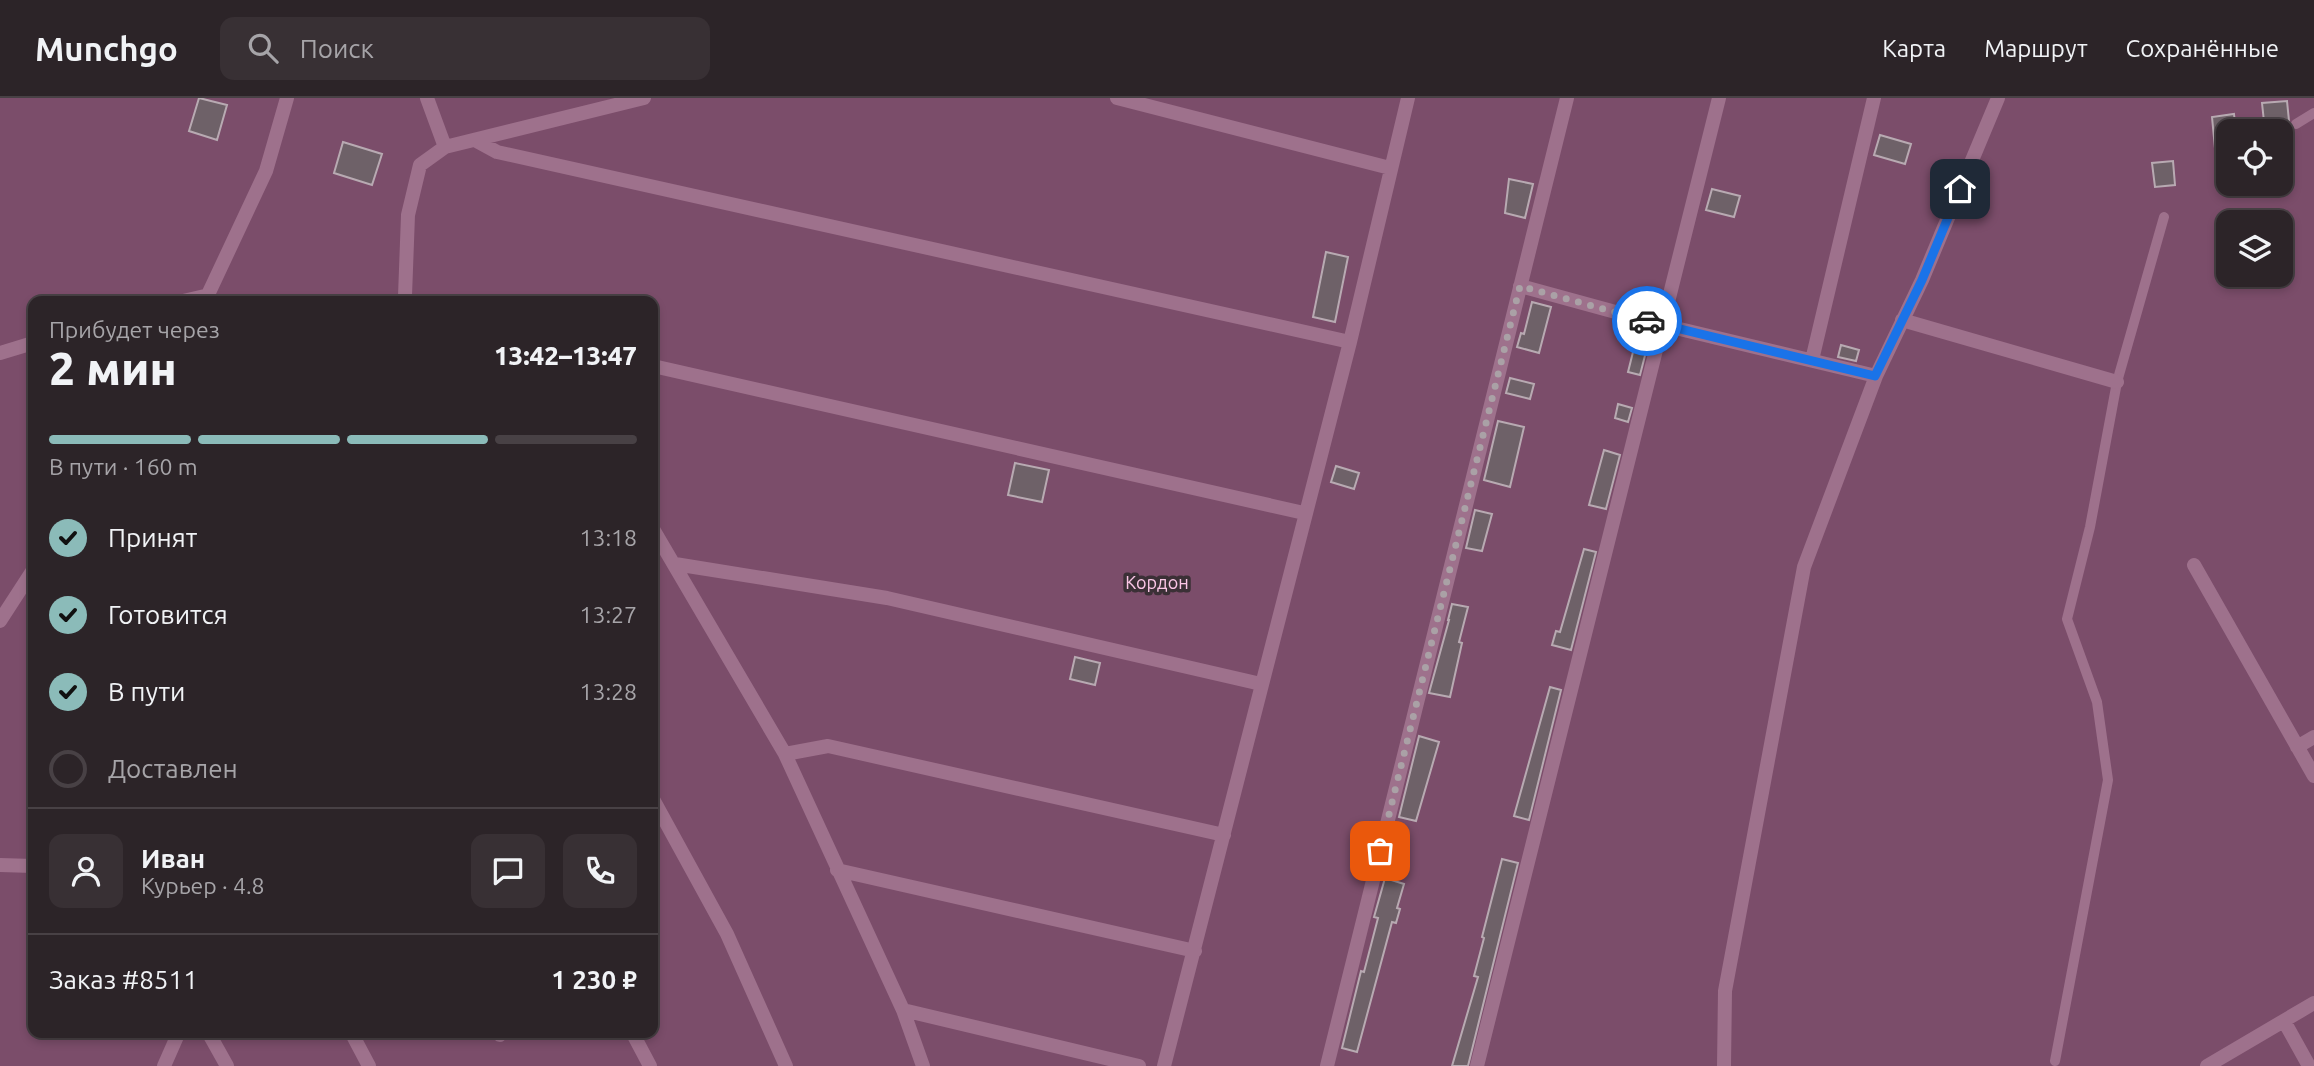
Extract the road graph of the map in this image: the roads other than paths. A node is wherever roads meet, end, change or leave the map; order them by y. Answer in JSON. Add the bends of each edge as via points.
{"nodes":[{"id":1,"x":287,"y":98,"type":"edge"},
{"id":2,"x":427,"y":98,"type":"edge"},
{"id":3,"x":644,"y":98,"type":"edge"},
{"id":4,"x":1116,"y":98,"type":"edge"},
{"id":5,"x":1408,"y":98,"type":"edge"},
{"id":6,"x":1567,"y":98,"type":"edge"},
{"id":7,"x":1718,"y":98,"type":"edge"},
{"id":8,"x":1874,"y":98,"type":"edge"},
{"id":9,"x":1998,"y":98,"type":"edge"},
{"id":10,"x":2314,"y":113,"type":"edge"},
{"id":11,"x":2296,"y":124,"type":"dead end"},
{"id":12,"x":475,"y":140,"type":"junction"},
{"id":13,"x":445,"y":147,"type":"junction"},
{"id":14,"x":1390,"y":167,"type":"junction"},
{"id":15,"x":2164,"y":217,"type":"dead end"},
{"id":16,"x":1520,"y":286,"type":"junction"},
{"id":17,"x":208,"y":296,"type":"edge"},
{"id":18,"x":405,"y":296,"type":"dead end"},
{"id":19,"x":1902,"y":320,"type":"junction"},
{"id":20,"x":1663,"y":325,"type":"junction"},
{"id":21,"x":1350,"y":342,"type":"junction"},
{"id":22,"x":28,"y":345,"type":"edge"},
{"id":23,"x":0,"y":353,"type":"edge"},
{"id":24,"x":1812,"y":360,"type":"junction"},
{"id":25,"x":658,"y":367,"type":"edge"},
{"id":26,"x":1875,"y":376,"type":"junction"},
{"id":27,"x":2118,"y":382,"type":"junction"},
{"id":28,"x":1304,"y":513,"type":"junction"},
{"id":29,"x":658,"y":537,"type":"edge"},
{"id":30,"x":675,"y":564,"type":"junction"},
{"id":31,"x":2193,"y":565,"type":"dead end"},
{"id":32,"x":28,"y":578,"type":"edge"},
{"id":33,"x":0,"y":621,"type":"edge"},
{"id":34,"x":1261,"y":684,"type":"junction"},
{"id":35,"x":2314,"y":737,"type":"edge"},
{"id":36,"x":2297,"y":747,"type":"junction"},
{"id":37,"x":785,"y":754,"type":"junction"},
{"id":38,"x":2314,"y":776,"type":"edge"},
{"id":39,"x":658,"y":808,"type":"edge"},
{"id":40,"x":1224,"y":835,"type":"junction"},
{"id":41,"x":0,"y":865,"type":"edge"},
{"id":42,"x":28,"y":866,"type":"edge"},
{"id":43,"x":837,"y":870,"type":"junction"},
{"id":44,"x":1195,"y":951,"type":"junction"},
{"id":45,"x":2314,"y":1003,"type":"edge"},
{"id":46,"x":902,"y":1010,"type":"junction"},
{"id":47,"x":2284,"y":1021,"type":"junction"},
{"id":48,"x":176,"y":1038,"type":"edge"},
{"id":49,"x":211,"y":1038,"type":"edge"},
{"id":50,"x":354,"y":1038,"type":"edge"},
{"id":51,"x":635,"y":1038,"type":"edge"},
{"id":52,"x":2055,"y":1061,"type":"dead end"},
{"id":53,"x":164,"y":1066,"type":"edge"},
{"id":54,"x":227,"y":1066,"type":"edge"},
{"id":55,"x":369,"y":1066,"type":"edge"},
{"id":56,"x":650,"y":1066,"type":"edge"},
{"id":57,"x":786,"y":1066,"type":"edge"},
{"id":58,"x":923,"y":1066,"type":"edge"},
{"id":59,"x":1139,"y":1066,"type":"edge"},
{"id":60,"x":1164,"y":1066,"type":"edge"},
{"id":61,"x":1327,"y":1066,"type":"edge"},
{"id":62,"x":1477,"y":1066,"type":"edge"},
{"id":63,"x":1724,"y":1066,"type":"edge"},
{"id":64,"x":2207,"y":1066,"type":"edge"},
{"id":65,"x":2309,"y":1066,"type":"edge"}],
"edges":[{"from":1,"to":17,"type":"street","via":[[266,171]]},
{"from":2,"to":13,"type":"street"},
{"from":3,"to":12,"type":"street"},
{"from":4,"to":14,"type":"street"},
{"from":5,"to":14,"type":"street"},
{"from":6,"to":16,"type":"street"},
{"from":7,"to":20,"type":"street"},
{"from":8,"to":24,"type":"street"},
{"from":9,"to":19,"type":"street"},
{"from":10,"to":11,"type":"lane"},
{"from":12,"to":13,"type":"street"},
{"from":12,"to":21,"type":"street","via":[[497,152]]},
{"from":13,"to":18,"type":"street","via":[[420,165],[408,215]]},
{"from":14,"to":21,"type":"street"},
{"from":15,"to":27,"type":"lane"},
{"from":16,"to":20,"type":"street"},
{"from":16,"to":61,"type":"street"},
{"from":19,"to":26,"type":"street"},
{"from":19,"to":27,"type":"street"},
{"from":20,"to":24,"type":"street"},
{"from":20,"to":62,"type":"street"},
{"from":21,"to":28,"type":"street"},
{"from":22,"to":23,"type":"street"},
{"from":24,"to":26,"type":"street"},
{"from":25,"to":28,"type":"street"},
{"from":26,"to":63,"type":"street","via":[[1804,567],[1725,991]]},
{"from":27,"to":52,"type":"lane","via":[[2067,619],[2097,702],[2108,780]]},
{"from":28,"to":34,"type":"street"},
{"from":29,"to":30,"type":"street"},
{"from":30,"to":34,"type":"street","via":[[887,598]]},
{"from":30,"to":37,"type":"street"},
{"from":31,"to":36,"type":"street"},
{"from":32,"to":33,"type":"street"},
{"from":34,"to":40,"type":"street"},
{"from":35,"to":36,"type":"street"},
{"from":36,"to":38,"type":"street"},
{"from":37,"to":40,"type":"street","via":[[828,746]]},
{"from":37,"to":43,"type":"street"},
{"from":39,"to":57,"type":"street","via":[[727,934]]},
{"from":40,"to":44,"type":"street"},
{"from":41,"to":42,"type":"street"},
{"from":43,"to":44,"type":"street"},
{"from":43,"to":46,"type":"street"},
{"from":44,"to":60,"type":"street"},
{"from":45,"to":47,"type":"street"},
{"from":46,"to":58,"type":"street"},
{"from":46,"to":59,"type":"street"},
{"from":47,"to":64,"type":"street"},
{"from":47,"to":65,"type":"street"},
{"from":48,"to":53,"type":"street"},
{"from":49,"to":54,"type":"street"},
{"from":50,"to":55,"type":"street"},
{"from":51,"to":56,"type":"street"}]}
